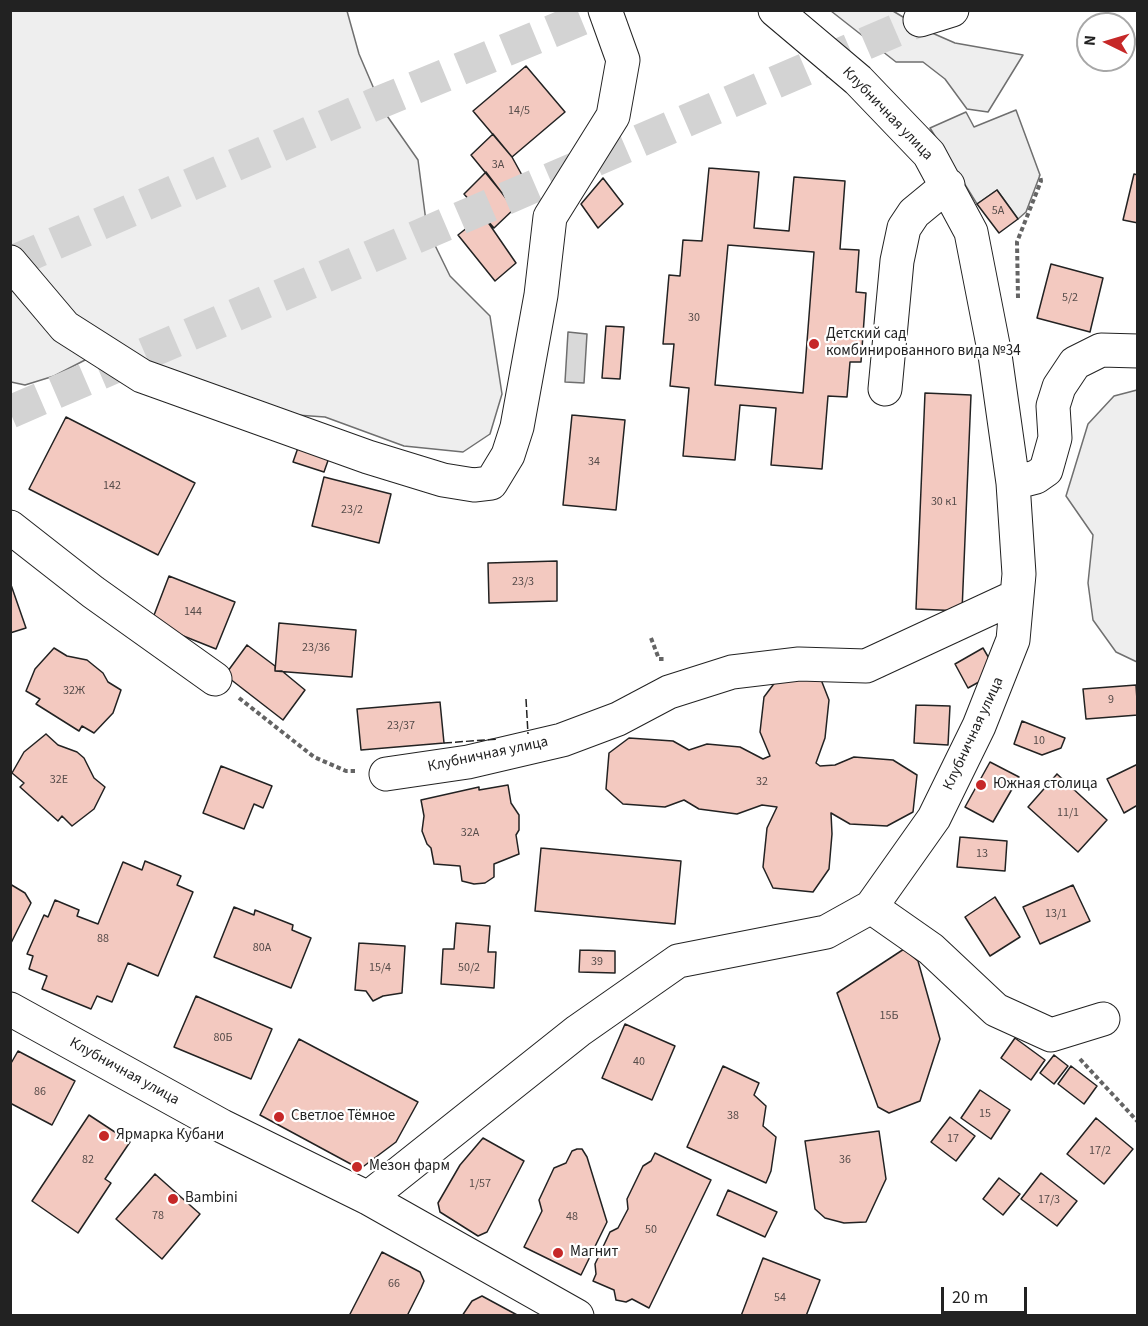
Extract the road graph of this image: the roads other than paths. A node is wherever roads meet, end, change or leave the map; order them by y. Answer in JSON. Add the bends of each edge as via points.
{"nodes":[{"id":1,"x":605,"y":10,"type":"edge"},
{"id":2,"x":775,"y":10,"type":"edge"},
{"id":3,"x":952,"y":10,"type":"edge"},
{"id":4,"x":920,"y":20,"type":"tunnel mouth"},
{"id":5,"x":948,"y":185,"type":"junction"},
{"id":6,"x":10,"y":262,"type":"edge"},
{"id":7,"x":1137,"y":351,"type":"edge"},
{"id":8,"x":885,"y":389,"type":"dead end"},
{"id":9,"x":1013,"y":483,"type":"junction"},
{"id":10,"x":10,"y":527,"type":"edge"},
{"id":11,"x":1017,"y":596,"type":"junction"},
{"id":12,"x":215,"y":679,"type":"road end"},
{"id":13,"x":386,"y":774,"type":"road end"},
{"id":14,"x":871,"y":907,"type":"junction"},
{"id":15,"x":10,"y":1009,"type":"edge"},
{"id":16,"x":1103,"y":1019,"type":"dead end"},
{"id":17,"x":368,"y":1198,"type":"junction"},
{"id":18,"x":578,"y":1316,"type":"edge"}],
"edges":[{"from":1,"to":6,"type":"street","via":[[623,60],[613,116],[550,217],[518,427],[508,455],[491,483],[474,485],[443,480],[142,376],[65,327]]},
{"from":2,"to":5,"type":"street","name":"Клубничная улица","via":[[858,80],[929,154]]},
{"from":3,"to":4,"type":"street"},
{"from":5,"to":8,"type":"street","via":[[914,213],[904,228],[897,261]]},
{"from":5,"to":9,"type":"street","name":"Клубничная улица","via":[[971,232],[995,356]]},
{"from":7,"to":9,"type":"street","via":[[1101,350],[1075,363],[1059,387],[1053,406],[1055,438],[1046,470]]},
{"from":9,"to":11,"type":"street","name":"Клубничная улица"},
{"from":10,"to":12,"type":"street"},
{"from":11,"to":13,"type":"street","name":"Клубничная улица","via":[[866,666],[799,664],[732,672],[669,692],[562,740],[468,762]]},
{"from":11,"to":14,"type":"street","name":"Клубничная улица","via":[[1013,640],[979,726],[934,818]]},
{"from":14,"to":16,"type":"street","via":[[931,949],[996,1010],[1051,1035]]},
{"from":14,"to":17,"type":"street","name":"Клубничная улица","via":[[826,932],[678,961],[578,1031]]},
{"from":15,"to":17,"type":"street","name":"Клубничная улица","via":[[222,1126]]},
{"from":17,"to":18,"type":"street","name":"Клубничная улица"}]}
